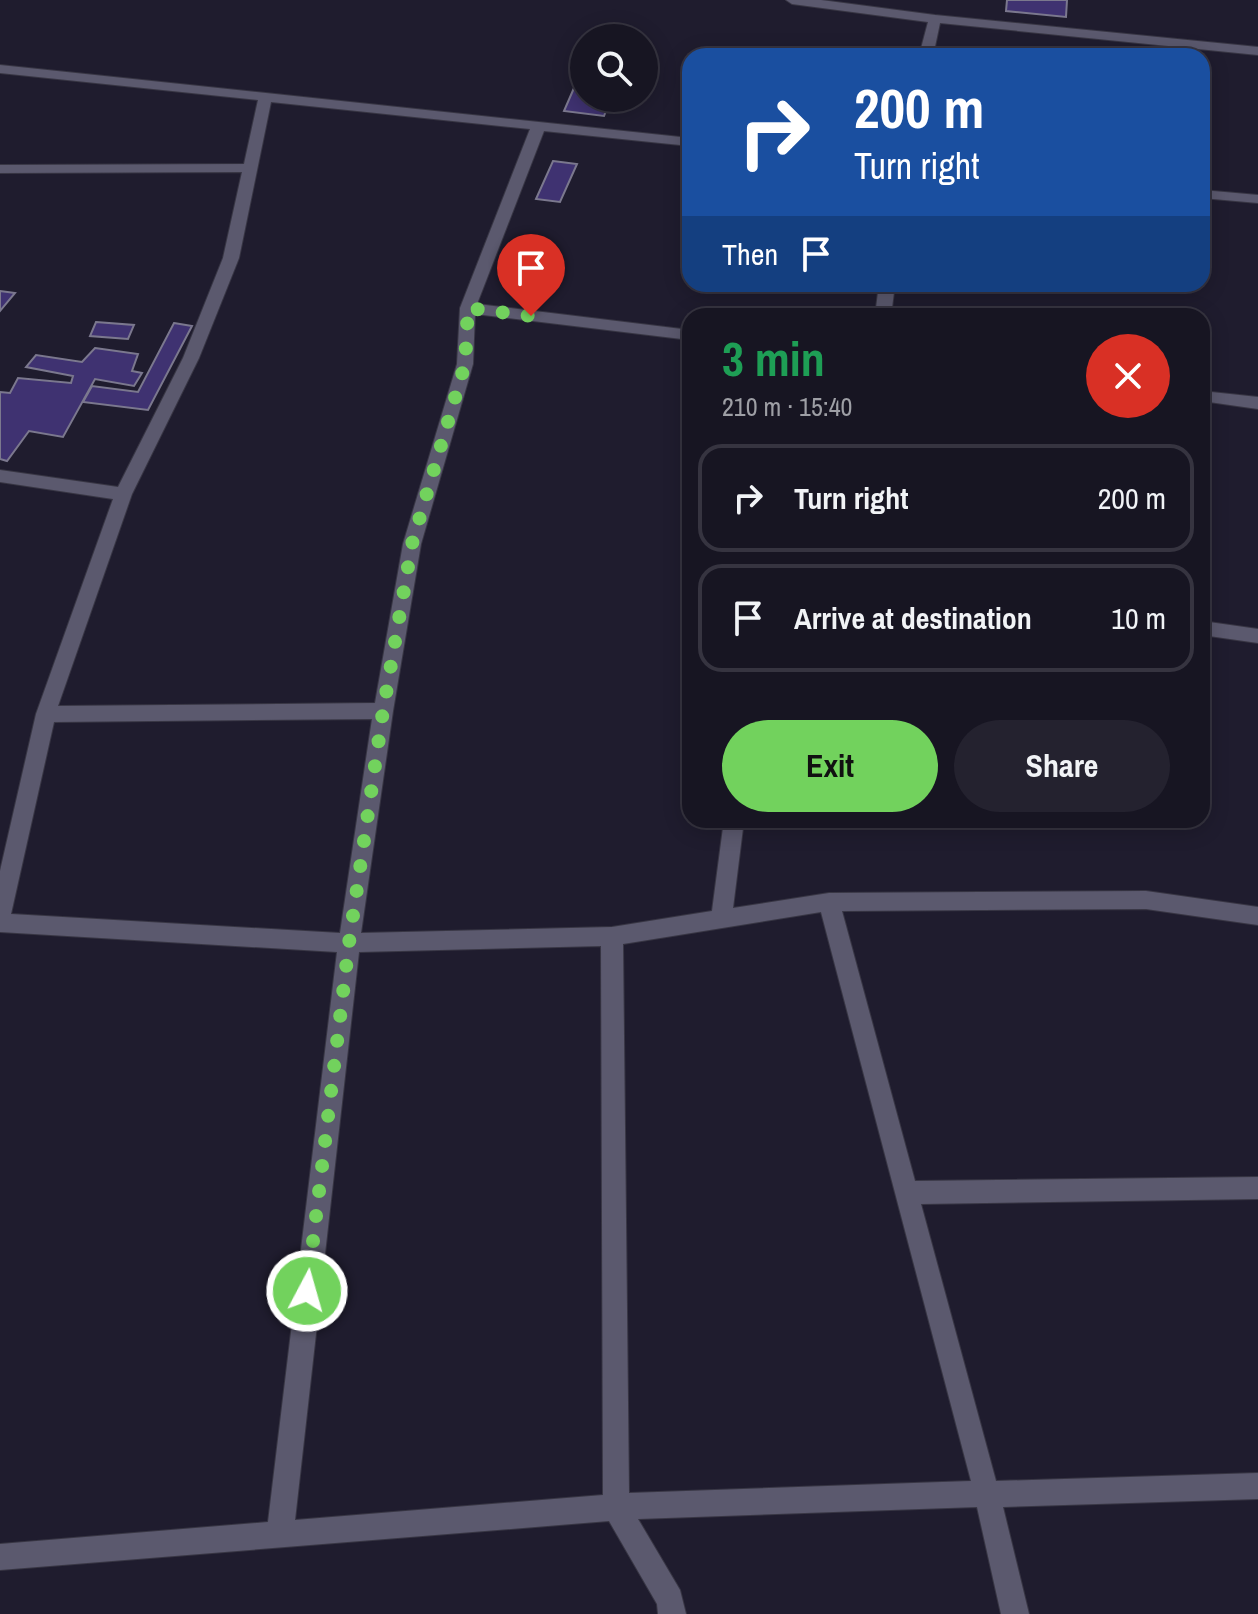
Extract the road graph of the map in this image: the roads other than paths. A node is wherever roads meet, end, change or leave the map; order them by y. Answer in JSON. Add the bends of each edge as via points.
{"nodes":[{"id":1,"x":792,"y":0,"type":"edge"},
{"id":2,"x":866,"y":5,"type":"edge"},
{"id":3,"x":935,"y":19,"type":"junction"},
{"id":4,"x":928,"y":48,"type":"edge"},
{"id":5,"x":1258,"y":51,"type":"edge"},
{"id":6,"x":0,"y":69,"type":"edge"},
{"id":7,"x":265,"y":100,"type":"junction"},
{"id":8,"x":538,"y":127,"type":"junction"},
{"id":9,"x":682,"y":141,"type":"edge"},
{"id":10,"x":251,"y":168,"type":"junction"},
{"id":11,"x":0,"y":169,"type":"edge"},
{"id":12,"x":1210,"y":195,"type":"edge"},
{"id":13,"x":1258,"y":199,"type":"edge"},
{"id":14,"x":468,"y":308,"type":"junction"},
{"id":15,"x":682,"y":334,"type":"edge"},
{"id":16,"x":1210,"y":397,"type":"edge"},
{"id":17,"x":1258,"y":403,"type":"edge"},
{"id":18,"x":0,"y":476,"type":"edge"},
{"id":19,"x":123,"y":494,"type":"junction"},
{"id":20,"x":1210,"y":629,"type":"edge"},
{"id":21,"x":1258,"y":636,"type":"edge"},
{"id":22,"x":383,"y":711,"type":"junction"},
{"id":23,"x":46,"y":714,"type":"junction"},
{"id":24,"x":733,"y":828,"type":"edge"},
{"id":25,"x":829,"y":902,"type":"junction"},
{"id":26,"x":0,"y":916,"type":"edge"},
{"id":27,"x":1258,"y":916,"type":"edge"},
{"id":28,"x":721,"y":919,"type":"junction"},
{"id":29,"x":0,"y":923,"type":"edge"},
{"id":30,"x":612,"y":936,"type":"junction"},
{"id":31,"x":349,"y":943,"type":"junction"},
{"id":32,"x":1258,"y":1188,"type":"edge"},
{"id":33,"x":907,"y":1193,"type":"junction"},
{"id":34,"x":1258,"y":1486,"type":"edge"},
{"id":35,"x":987,"y":1494,"type":"junction"},
{"id":36,"x":616,"y":1507,"type":"junction"},
{"id":37,"x":280,"y":1532,"type":"junction"},
{"id":38,"x":0,"y":1557,"type":"edge"},
{"id":39,"x":672,"y":1614,"type":"edge"},
{"id":40,"x":1015,"y":1614,"type":"edge"}],
"edges":[{"from":1,"to":2,"type":"street"},
{"from":2,"to":3,"type":"street"},
{"from":3,"to":4,"type":"street"},
{"from":3,"to":5,"type":"street"},
{"from":6,"to":7,"type":"street"},
{"from":7,"to":8,"type":"street"},
{"from":7,"to":10,"type":"street"},
{"from":8,"to":9,"type":"street"},
{"from":8,"to":14,"type":"street"},
{"from":10,"to":11,"type":"street"},
{"from":10,"to":19,"type":"street","via":[[225,273],[191,358]]},
{"from":12,"to":13,"type":"street"},
{"from":14,"to":15,"type":"street"},
{"from":14,"to":22,"type":"street","via":[[465,364],[412,544]]},
{"from":16,"to":17,"type":"street"},
{"from":18,"to":19,"type":"street"},
{"from":19,"to":23,"type":"street"},
{"from":20,"to":21,"type":"street"},
{"from":22,"to":23,"type":"street"},
{"from":22,"to":31,"type":"street"},
{"from":23,"to":26,"type":"street"},
{"from":24,"to":28,"type":"street"},
{"from":25,"to":27,"type":"street","via":[[1146,900]]},
{"from":25,"to":28,"type":"street"},
{"from":25,"to":33,"type":"street"},
{"from":28,"to":30,"type":"street"},
{"from":29,"to":31,"type":"street"},
{"from":30,"to":31,"type":"street"},
{"from":30,"to":36,"type":"street"},
{"from":31,"to":37,"type":"street"},
{"from":32,"to":33,"type":"street"},
{"from":33,"to":35,"type":"street"},
{"from":34,"to":35,"type":"street"},
{"from":35,"to":36,"type":"street"},
{"from":35,"to":40,"type":"street"},
{"from":36,"to":37,"type":"street"},
{"from":36,"to":39,"type":"street","via":[[670,1600]]},
{"from":37,"to":38,"type":"street"}]}
